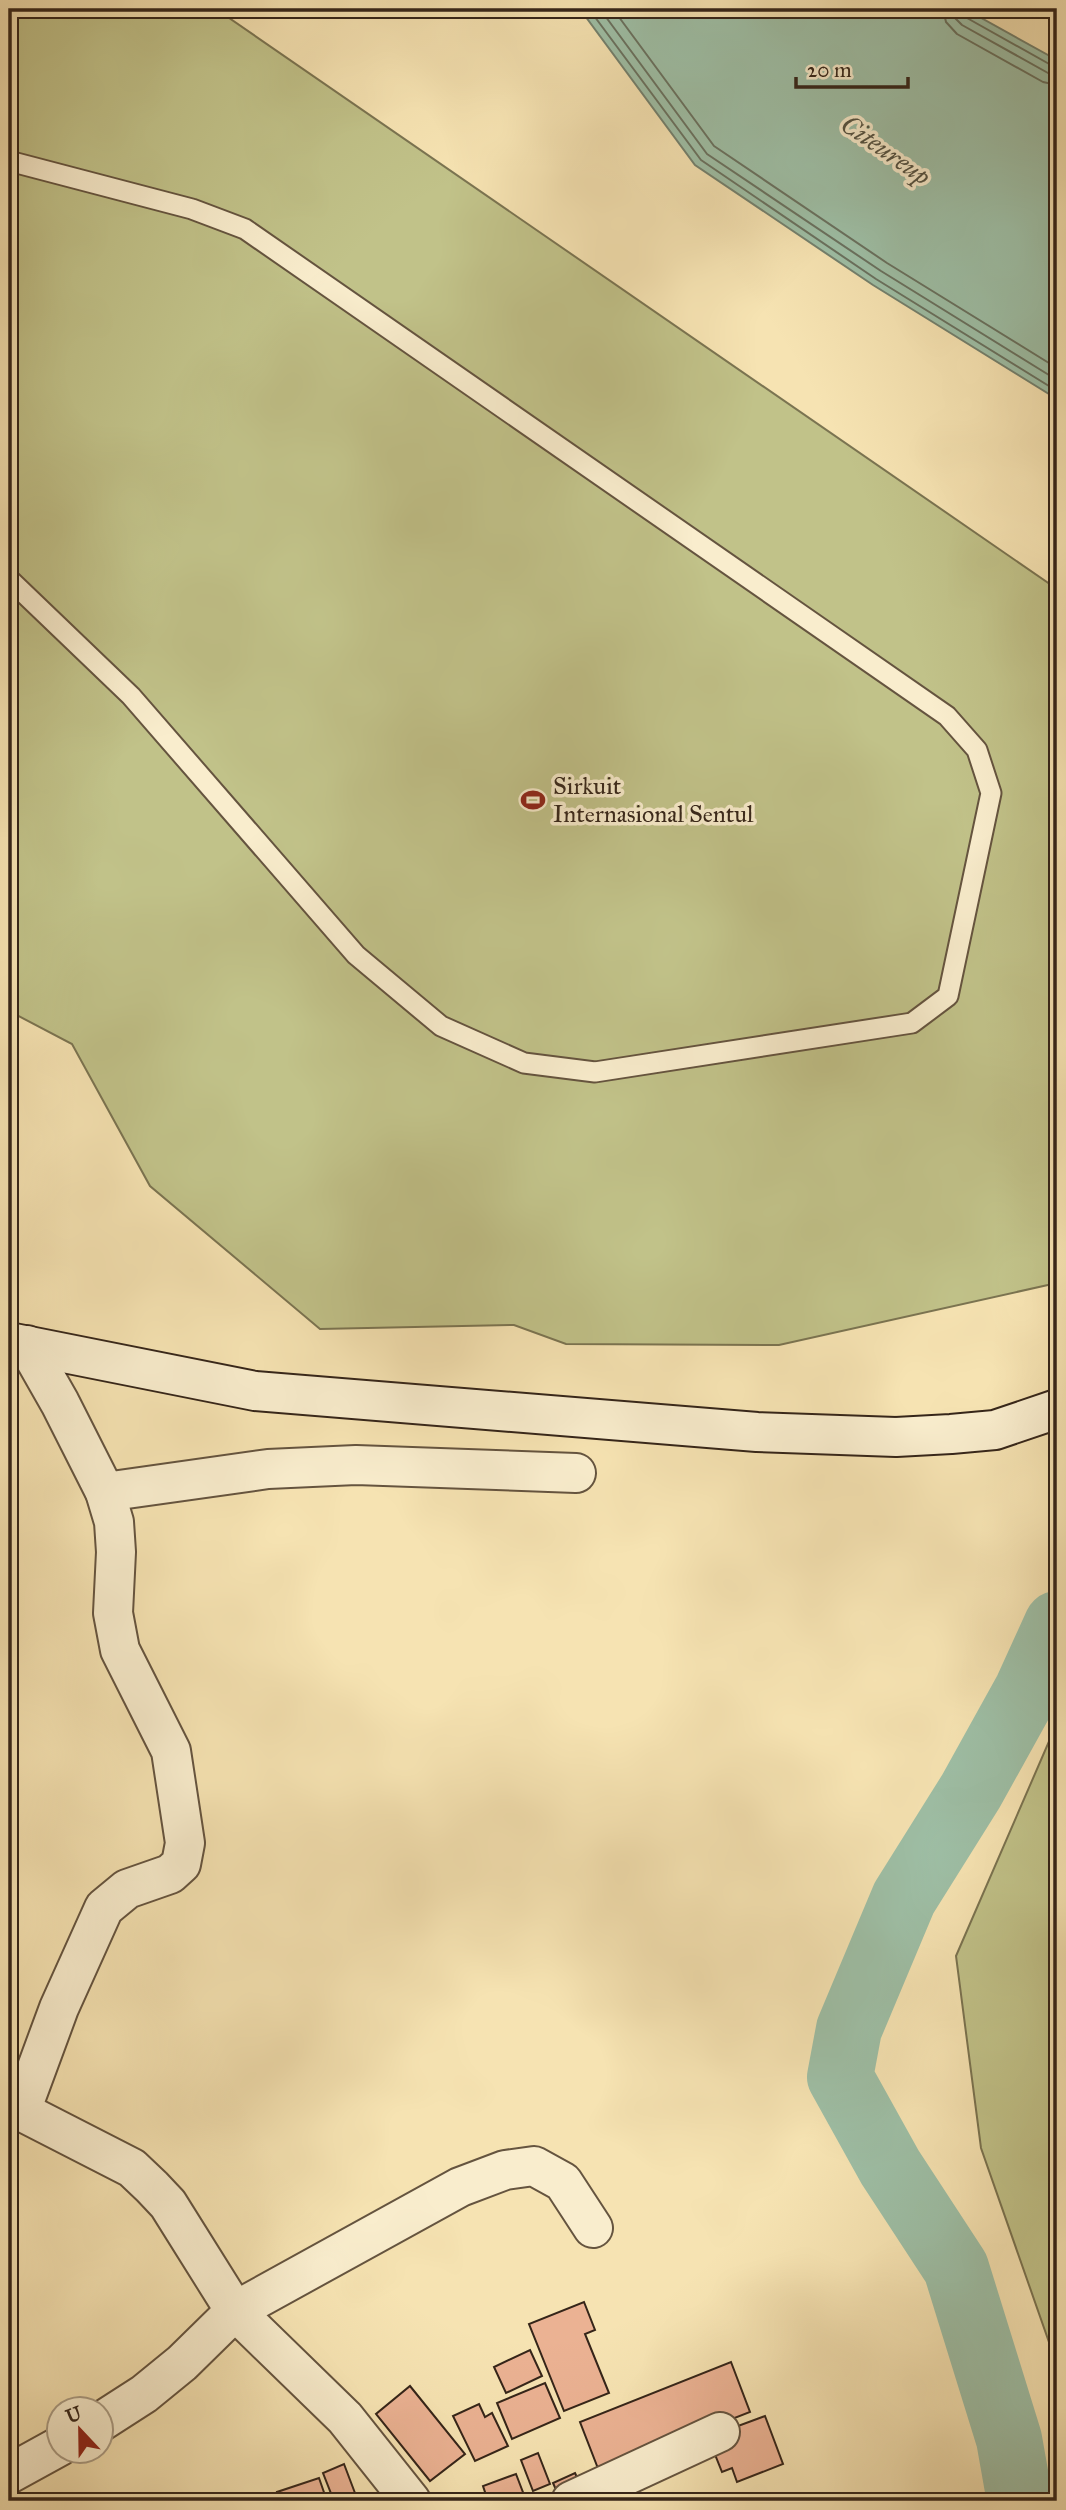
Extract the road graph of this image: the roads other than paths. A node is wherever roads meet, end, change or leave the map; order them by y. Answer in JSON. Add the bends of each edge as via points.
{"nodes":[{"id":1,"x":9,"y":161,"type":"edge"},
{"id":2,"x":9,"y":579,"type":"edge"},
{"id":3,"x":18,"y":1344,"type":"edge"},
{"id":4,"x":1050,"y":1419,"type":"edge"},
{"id":5,"x":576,"y":1473,"type":"dead end"},
{"id":6,"x":105,"y":1492,"type":"junction"},
{"id":7,"x":15,"y":2108,"type":"edge"},
{"id":8,"x":593,"y":2228,"type":"dead end"},
{"id":9,"x":235,"y":2311,"type":"junction"},
{"id":10,"x":116,"y":2412,"type":"edge"},
{"id":11,"x":720,"y":2432,"type":"dead end"},
{"id":12,"x":46,"y":2453,"type":"edge"},
{"id":13,"x":9,"y":2474,"type":"edge"},
{"id":14,"x":411,"y":2501,"type":"edge"},
{"id":15,"x":570,"y":2501,"type":"edge"}],
"edges":[{"from":1,"to":2,"type":"lane","via":[[192,209],[245,229],[947,716],[977,750],[991,793],[947,996],[912,1023],[595,1072],[512,1058],[441,1026],[356,955],[131,696]]},
{"from":3,"to":4,"type":"street","via":[[256,1391],[757,1432],[896,1437],[995,1430]]},
{"from":3,"to":6,"type":"street","via":[[60,1403]]},
{"from":5,"to":6,"type":"street","via":[[356,1465],[268,1469]]},
{"from":6,"to":7,"type":"street","via":[[114,1522],[113,1613],[120,1650],[171,1752],[185,1843],[181,1864],[170,1874],[127,1889],[104,1908]]},
{"from":7,"to":9,"type":"street","via":[[132,2168],[168,2204]]},
{"from":8,"to":9,"type":"street","via":[[562,2182],[534,2166],[505,2170],[460,2187]]},
{"from":9,"to":10,"type":"street","via":[[182,2363]]},
{"from":9,"to":14,"type":"street","via":[[345,2418]]},
{"from":11,"to":15,"type":"street"},
{"from":12,"to":13,"type":"street"}]}
